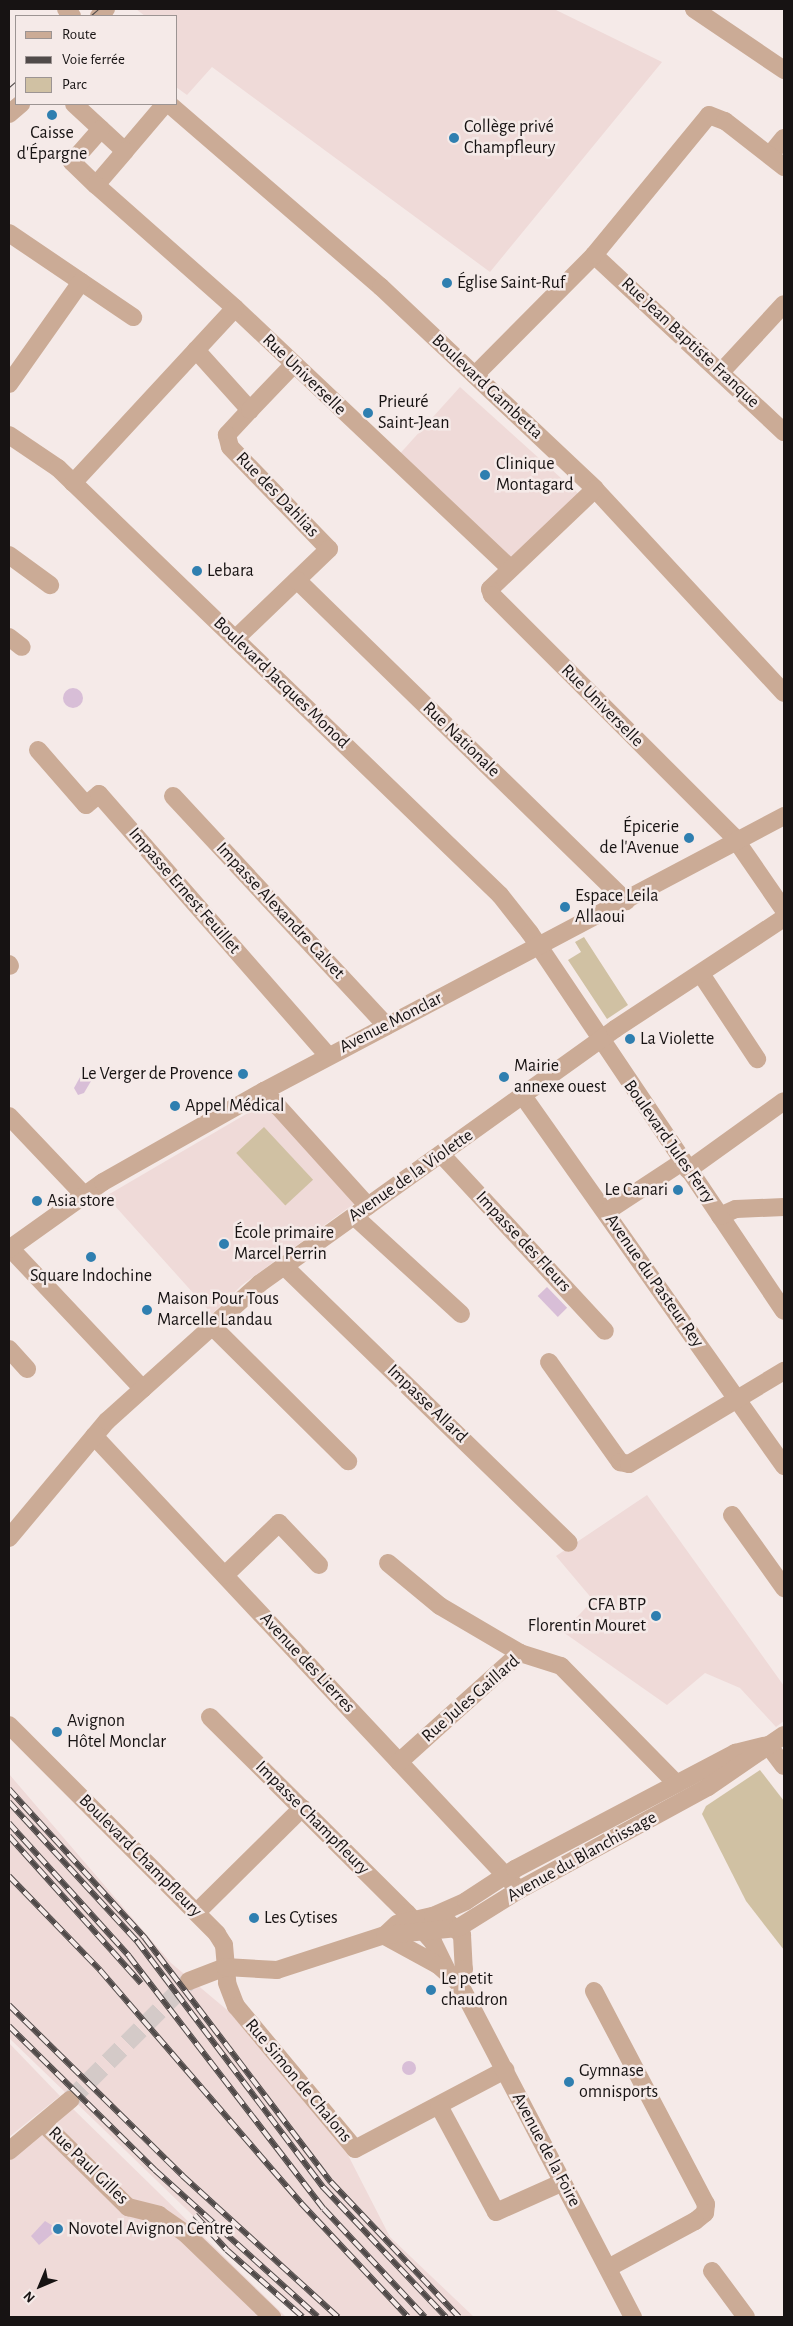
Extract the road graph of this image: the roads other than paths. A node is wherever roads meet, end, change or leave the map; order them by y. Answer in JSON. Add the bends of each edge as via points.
{"nodes":[{"id":1,"x":694,"y":9,"type":"edge"},
{"id":2,"x":784,"y":70,"type":"edge"},
{"id":3,"x":20,"y":105,"type":"edge"},
{"id":4,"x":75,"y":105,"type":"edge"},
{"id":5,"x":164,"y":105,"type":"edge"},
{"id":6,"x":170,"y":105,"type":"edge"},
{"id":7,"x":9,"y":114,"type":"edge"},
{"id":8,"x":101,"y":129,"type":"junction"},
{"id":9,"x":784,"y":138,"type":"edge"},
{"id":10,"x":125,"y":151,"type":"junction"},
{"id":11,"x":770,"y":155,"type":"junction"},
{"id":12,"x":784,"y":166,"type":"edge"},
{"id":13,"x":96,"y":184,"type":"junction"},
{"id":14,"x":9,"y":233,"type":"edge"},
{"id":15,"x":594,"y":255,"type":"junction"},
{"id":16,"x":81,"y":282,"type":"junction"},
{"id":17,"x":784,"y":304,"type":"edge"},
{"id":18,"x":236,"y":308,"type":"junction"},
{"id":19,"x":133,"y":317,"type":"dead end"},
{"id":20,"x":196,"y":350,"type":"junction"},
{"id":21,"x":293,"y":365,"type":"junction"},
{"id":22,"x":722,"y":370,"type":"junction"},
{"id":23,"x":475,"y":375,"type":"junction"},
{"id":24,"x":9,"y":384,"type":"edge"},
{"id":25,"x":250,"y":410,"type":"junction"},
{"id":26,"x":784,"y":432,"type":"edge"},
{"id":27,"x":9,"y":434,"type":"edge"},
{"id":28,"x":73,"y":483,"type":"junction"},
{"id":29,"x":595,"y":489,"type":"junction"},
{"id":30,"x":9,"y":555,"type":"edge"},
{"id":31,"x":510,"y":568,"type":"junction"},
{"id":32,"x":297,"y":580,"type":"junction"},
{"id":33,"x":50,"y":585,"type":"dead end"},
{"id":34,"x":235,"y":639,"type":"junction"},
{"id":35,"x":784,"y":693,"type":"edge"},
{"id":36,"x":38,"y":750,"type":"dead end"},
{"id":37,"x":173,"y":796,"type":"dead end"},
{"id":38,"x":784,"y":816,"type":"edge"},
{"id":39,"x":737,"y":841,"type":"junction"},
{"id":40,"x":626,"y":901,"type":"junction"},
{"id":41,"x":784,"y":910,"type":"edge"},
{"id":42,"x":784,"y":918,"type":"edge"},
{"id":43,"x":538,"y":947,"type":"junction"},
{"id":44,"x":701,"y":974,"type":"junction"},
{"id":45,"x":387,"y":1026,"type":"junction"},
{"id":46,"x":599,"y":1041,"type":"junction"},
{"id":47,"x":328,"y":1056,"type":"junction"},
{"id":48,"x":757,"y":1059,"type":"dead end"},
{"id":49,"x":264,"y":1092,"type":"junction"},
{"id":50,"x":524,"y":1096,"type":"junction"},
{"id":51,"x":784,"y":1101,"type":"edge"},
{"id":52,"x":9,"y":1116,"type":"edge"},
{"id":53,"x":441,"y":1154,"type":"junction"},
{"id":54,"x":685,"y":1166,"type":"junction"},
{"id":55,"x":84,"y":1195,"type":"junction"},
{"id":56,"x":784,"y":1207,"type":"edge"},
{"id":57,"x":361,"y":1211,"type":"junction"},
{"id":58,"x":606,"y":1212,"type":"junction"},
{"id":59,"x":720,"y":1216,"type":"junction"},
{"id":60,"x":9,"y":1249,"type":"edge"},
{"id":61,"x":284,"y":1266,"type":"junction"},
{"id":62,"x":784,"y":1311,"type":"edge"},
{"id":63,"x":461,"y":1314,"type":"dead end"},
{"id":64,"x":212,"y":1326,"type":"junction"},
{"id":65,"x":605,"y":1331,"type":"dead end"},
{"id":66,"x":9,"y":1348,"type":"edge"},
{"id":67,"x":549,"y":1362,"type":"dead end"},
{"id":68,"x":27,"y":1369,"type":"dead end"},
{"id":69,"x":784,"y":1371,"type":"edge"},
{"id":70,"x":143,"y":1389,"type":"junction"},
{"id":71,"x":738,"y":1400,"type":"junction"},
{"id":72,"x":94,"y":1436,"type":"junction"},
{"id":73,"x":348,"y":1462,"type":"dead end"},
{"id":74,"x":784,"y":1466,"type":"edge"},
{"id":75,"x":732,"y":1515,"type":"dead end"},
{"id":76,"x":9,"y":1538,"type":"edge"},
{"id":77,"x":569,"y":1543,"type":"dead end"},
{"id":78,"x":388,"y":1563,"type":"dead end"},
{"id":79,"x":319,"y":1565,"type":"dead end"},
{"id":80,"x":225,"y":1575,"type":"junction"},
{"id":81,"x":784,"y":1588,"type":"edge"},
{"id":82,"x":520,"y":1653,"type":"junction"},
{"id":83,"x":210,"y":1717,"type":"dead end"},
{"id":84,"x":9,"y":1725,"type":"edge"},
{"id":85,"x":784,"y":1735,"type":"edge"},
{"id":86,"x":768,"y":1745,"type":"junction"},
{"id":87,"x":399,"y":1762,"type":"junction"},
{"id":88,"x":784,"y":1766,"type":"edge"},
{"id":89,"x":677,"y":1784,"type":"junction"},
{"id":90,"x":302,"y":1808,"type":"junction"},
{"id":91,"x":506,"y":1876,"type":"junction"},
{"id":92,"x":519,"y":1890,"type":"junction"},
{"id":93,"x":197,"y":1912,"type":"junction"},
{"id":94,"x":434,"y":1916,"type":"junction"},
{"id":95,"x":419,"y":1927,"type":"junction"},
{"id":96,"x":458,"y":1928,"type":"junction"},
{"id":97,"x":385,"y":1935,"type":"junction"},
{"id":98,"x":225,"y":1967,"type":"junction"},
{"id":99,"x":453,"y":1977,"type":"junction"},
{"id":100,"x":189,"y":1981,"type":"tunnel mouth"},
{"id":101,"x":594,"y":1991,"type":"dead end"},
{"id":102,"x":504,"y":2070,"type":"junction"},
{"id":103,"x":70,"y":2100,"type":"tunnel mouth"},
{"id":104,"x":439,"y":2106,"type":"junction"},
{"id":105,"x":43,"y":2123,"type":"junction"},
{"id":106,"x":9,"y":2151,"type":"edge"},
{"id":107,"x":562,"y":2182,"type":"junction"},
{"id":108,"x":608,"y":2268,"type":"junction"},
{"id":109,"x":712,"y":2271,"type":"dead end"},
{"id":110,"x":272,"y":2317,"type":"edge"},
{"id":111,"x":634,"y":2317,"type":"edge"},
{"id":112,"x":746,"y":2317,"type":"edge"}],
"edges":[{"from":1,"to":2,"type":"street"},
{"from":3,"to":7,"type":"street"},
{"from":4,"to":8,"type":"street"},
{"from":5,"to":10,"type":"street"},
{"from":6,"to":23,"type":"street","name":"Boulevard Gambetta","via":[[381,286]]},
{"from":8,"to":10,"type":"street"},
{"from":8,"to":13,"type":"street","name":"Rue Universelle","via":[[72,162]]},
{"from":9,"to":11,"type":"street"},
{"from":10,"to":13,"type":"street"},
{"from":11,"to":12,"type":"street"},
{"from":11,"to":15,"type":"street","via":[[725,121],[708,115]]},
{"from":13,"to":18,"type":"street","name":"Rue Universelle"},
{"from":14,"to":16,"type":"street"},
{"from":15,"to":22,"type":"street","name":"Rue Jean Baptiste Franque"},
{"from":15,"to":23,"type":"street"},
{"from":16,"to":19,"type":"street"},
{"from":16,"to":24,"type":"street"},
{"from":17,"to":22,"type":"street"},
{"from":18,"to":20,"type":"street"},
{"from":18,"to":21,"type":"street","name":"Rue Universelle"},
{"from":20,"to":25,"type":"street"},
{"from":20,"to":28,"type":"street"},
{"from":21,"to":25,"type":"street","name":"Rue des Dahlias"},
{"from":21,"to":31,"type":"street","name":"Rue Universelle"},
{"from":22,"to":26,"type":"street","name":"Rue Jean Baptiste Franque"},
{"from":23,"to":29,"type":"street","name":"Boulevard Gambetta"},
{"from":25,"to":32,"type":"street","name":"Rue des Dahlias","via":[[227,434],[230,446],[329,549]]},
{"from":27,"to":28,"type":"street","name":"Boulevard Jacques Monod"},
{"from":28,"to":34,"type":"street","name":"Boulevard Jacques Monod"},
{"from":29,"to":31,"type":"street","name":"Rue Universelle"},
{"from":29,"to":35,"type":"street","name":"Boulevard Gambetta"},
{"from":30,"to":33,"type":"street"},
{"from":31,"to":39,"type":"street","name":"Rue Universelle","via":[[490,589],[492,595]]},
{"from":32,"to":34,"type":"street","name":"Rue des Dahlias"},
{"from":32,"to":40,"type":"street","name":"Rue Nationale"},
{"from":34,"to":43,"type":"street","name":"Boulevard Jacques Monod","via":[[500,895]]},
{"from":36,"to":47,"type":"street","name":"Impasse Ernest Feuillet","via":[[86,805],[99,794]]},
{"from":37,"to":45,"type":"street","name":"Impasse Alexandre Calvet"},
{"from":38,"to":39,"type":"street","name":"Avenue Monclar"},
{"from":39,"to":40,"type":"street","name":"Avenue Monclar"},
{"from":39,"to":41,"type":"street"},
{"from":40,"to":43,"type":"street","name":"Avenue Monclar"},
{"from":42,"to":44,"type":"street","name":"Avenue de la Violette"},
{"from":43,"to":45,"type":"street","name":"Avenue Monclar"},
{"from":43,"to":46,"type":"street","name":"Boulevard Jules Ferry"},
{"from":44,"to":46,"type":"street","name":"Avenue de la Violette"},
{"from":44,"to":48,"type":"street"},
{"from":45,"to":47,"type":"street","name":"Avenue Monclar"},
{"from":46,"to":50,"type":"street","name":"Avenue de la Violette"},
{"from":46,"to":54,"type":"street","name":"Boulevard Jules Ferry"},
{"from":47,"to":49,"type":"street","name":"Avenue Monclar"},
{"from":49,"to":55,"type":"street","name":"Avenue Monclar"},
{"from":49,"to":57,"type":"street"},
{"from":50,"to":53,"type":"street","name":"Avenue de la Violette"},
{"from":50,"to":58,"type":"street","name":"Avenue du Pasteur Rey"},
{"from":51,"to":54,"type":"street"},
{"from":52,"to":55,"type":"street"},
{"from":53,"to":57,"type":"street","name":"Avenue de la Violette"},
{"from":53,"to":65,"type":"street","name":"Impasse des Fleurs"},
{"from":54,"to":58,"type":"street"},
{"from":54,"to":59,"type":"street","name":"Boulevard Jules Ferry"},
{"from":55,"to":60,"type":"street","name":"Avenue Monclar"},
{"from":56,"to":59,"type":"street","via":[[736,1209]]},
{"from":57,"to":61,"type":"street","name":"Avenue de la Violette"},
{"from":57,"to":63,"type":"street"},
{"from":58,"to":71,"type":"street","name":"Avenue du Pasteur Rey"},
{"from":59,"to":62,"type":"street","name":"Boulevard Jules Ferry"},
{"from":60,"to":70,"type":"street"},
{"from":61,"to":64,"type":"street","name":"Avenue de la Violette"},
{"from":61,"to":77,"type":"street","name":"Impasse Allard"},
{"from":64,"to":70,"type":"street","name":"Avenue de la Violette"},
{"from":64,"to":73,"type":"street"},
{"from":66,"to":68,"type":"street"},
{"from":67,"to":71,"type":"street","via":[[620,1462],[629,1464]]},
{"from":69,"to":71,"type":"street"},
{"from":70,"to":72,"type":"street","name":"Avenue de la Violette"},
{"from":71,"to":74,"type":"street","name":"Avenue du Pasteur Rey"},
{"from":72,"to":76,"type":"street","name":"Avenue de la Violette"},
{"from":72,"to":80,"type":"street","name":"Avenue des Lierres"},
{"from":75,"to":81,"type":"street"},
{"from":78,"to":82,"type":"street","via":[[440,1606]]},
{"from":79,"to":80,"type":"street","via":[[278,1523]]},
{"from":80,"to":87,"type":"street","name":"Avenue des Lierres"},
{"from":82,"to":87,"type":"street","name":"Rue Jules Gaillard"},
{"from":82,"to":89,"type":"street","name":"Rue Jules Gaillard","via":[[561,1666]]},
{"from":83,"to":90,"type":"street","name":"Impasse Champfleury"},
{"from":84,"to":93,"type":"street","name":"Boulevard Champfleury"},
{"from":85,"to":86,"type":"street"},
{"from":86,"to":88,"type":"street"},
{"from":86,"to":89,"type":"street","name":"Avenue du Blanchissage","via":[[736,1753]]},
{"from":86,"to":92,"type":"street","name":"Avenue du Blanchissage","via":[[708,1787]]},
{"from":87,"to":91,"type":"street","name":"Avenue des Lierres"},
{"from":89,"to":91,"type":"street","name":"Avenue du Blanchissage"},
{"from":90,"to":93,"type":"street"},
{"from":90,"to":95,"type":"street","name":"Impasse Champfleury"},
{"from":91,"to":92,"type":"street","name":"Avenue des Lierres"},
{"from":91,"to":94,"type":"street","name":"Avenue du Blanchissage"},
{"from":92,"to":96,"type":"street","name":"Avenue du Blanchissage"},
{"from":93,"to":98,"type":"street","name":"Boulevard Champfleury","via":[[224,1945]]},
{"from":94,"to":95,"type":"street","name":"Avenue du Blanchissage"},
{"from":94,"to":96,"type":"street"},
{"from":95,"to":96,"type":"street","name":"Avenue du Blanchissage"},
{"from":95,"to":97,"type":"street","name":"Avenue du Blanchissage","via":[[397,1924]]},
{"from":95,"to":99,"type":"street","name":"Avenue de la Foire","via":[[439,1950]]},
{"from":96,"to":99,"type":"street","via":[[464,1968]]},
{"from":97,"to":98,"type":"street","name":"Avenue du Blanchissage","via":[[277,1970]]},
{"from":97,"to":99,"type":"street"},
{"from":98,"to":100,"type":"street"},
{"from":98,"to":104,"type":"street","name":"Rue Simon de Chalons","via":[[236,2006],[355,2149]]},
{"from":99,"to":102,"type":"street","name":"Avenue de la Foire"},
{"from":101,"to":108,"type":"street","via":[[706,2204],[705,2212],[694,2221]]},
{"from":102,"to":104,"type":"street","name":"Rue Simon de Chalons"},
{"from":102,"to":107,"type":"street","name":"Avenue de la Foire"},
{"from":103,"to":105,"type":"street"},
{"from":104,"to":107,"type":"street","via":[[496,2212]]},
{"from":105,"to":106,"type":"street"},
{"from":105,"to":110,"type":"street","name":"Rue Paul Gilles","via":[[128,2207],[159,2215],[186,2234]]},
{"from":107,"to":108,"type":"street","name":"Avenue de la Foire"},
{"from":108,"to":111,"type":"street","name":"Avenue de la Foire"},
{"from":109,"to":112,"type":"street"}]}
